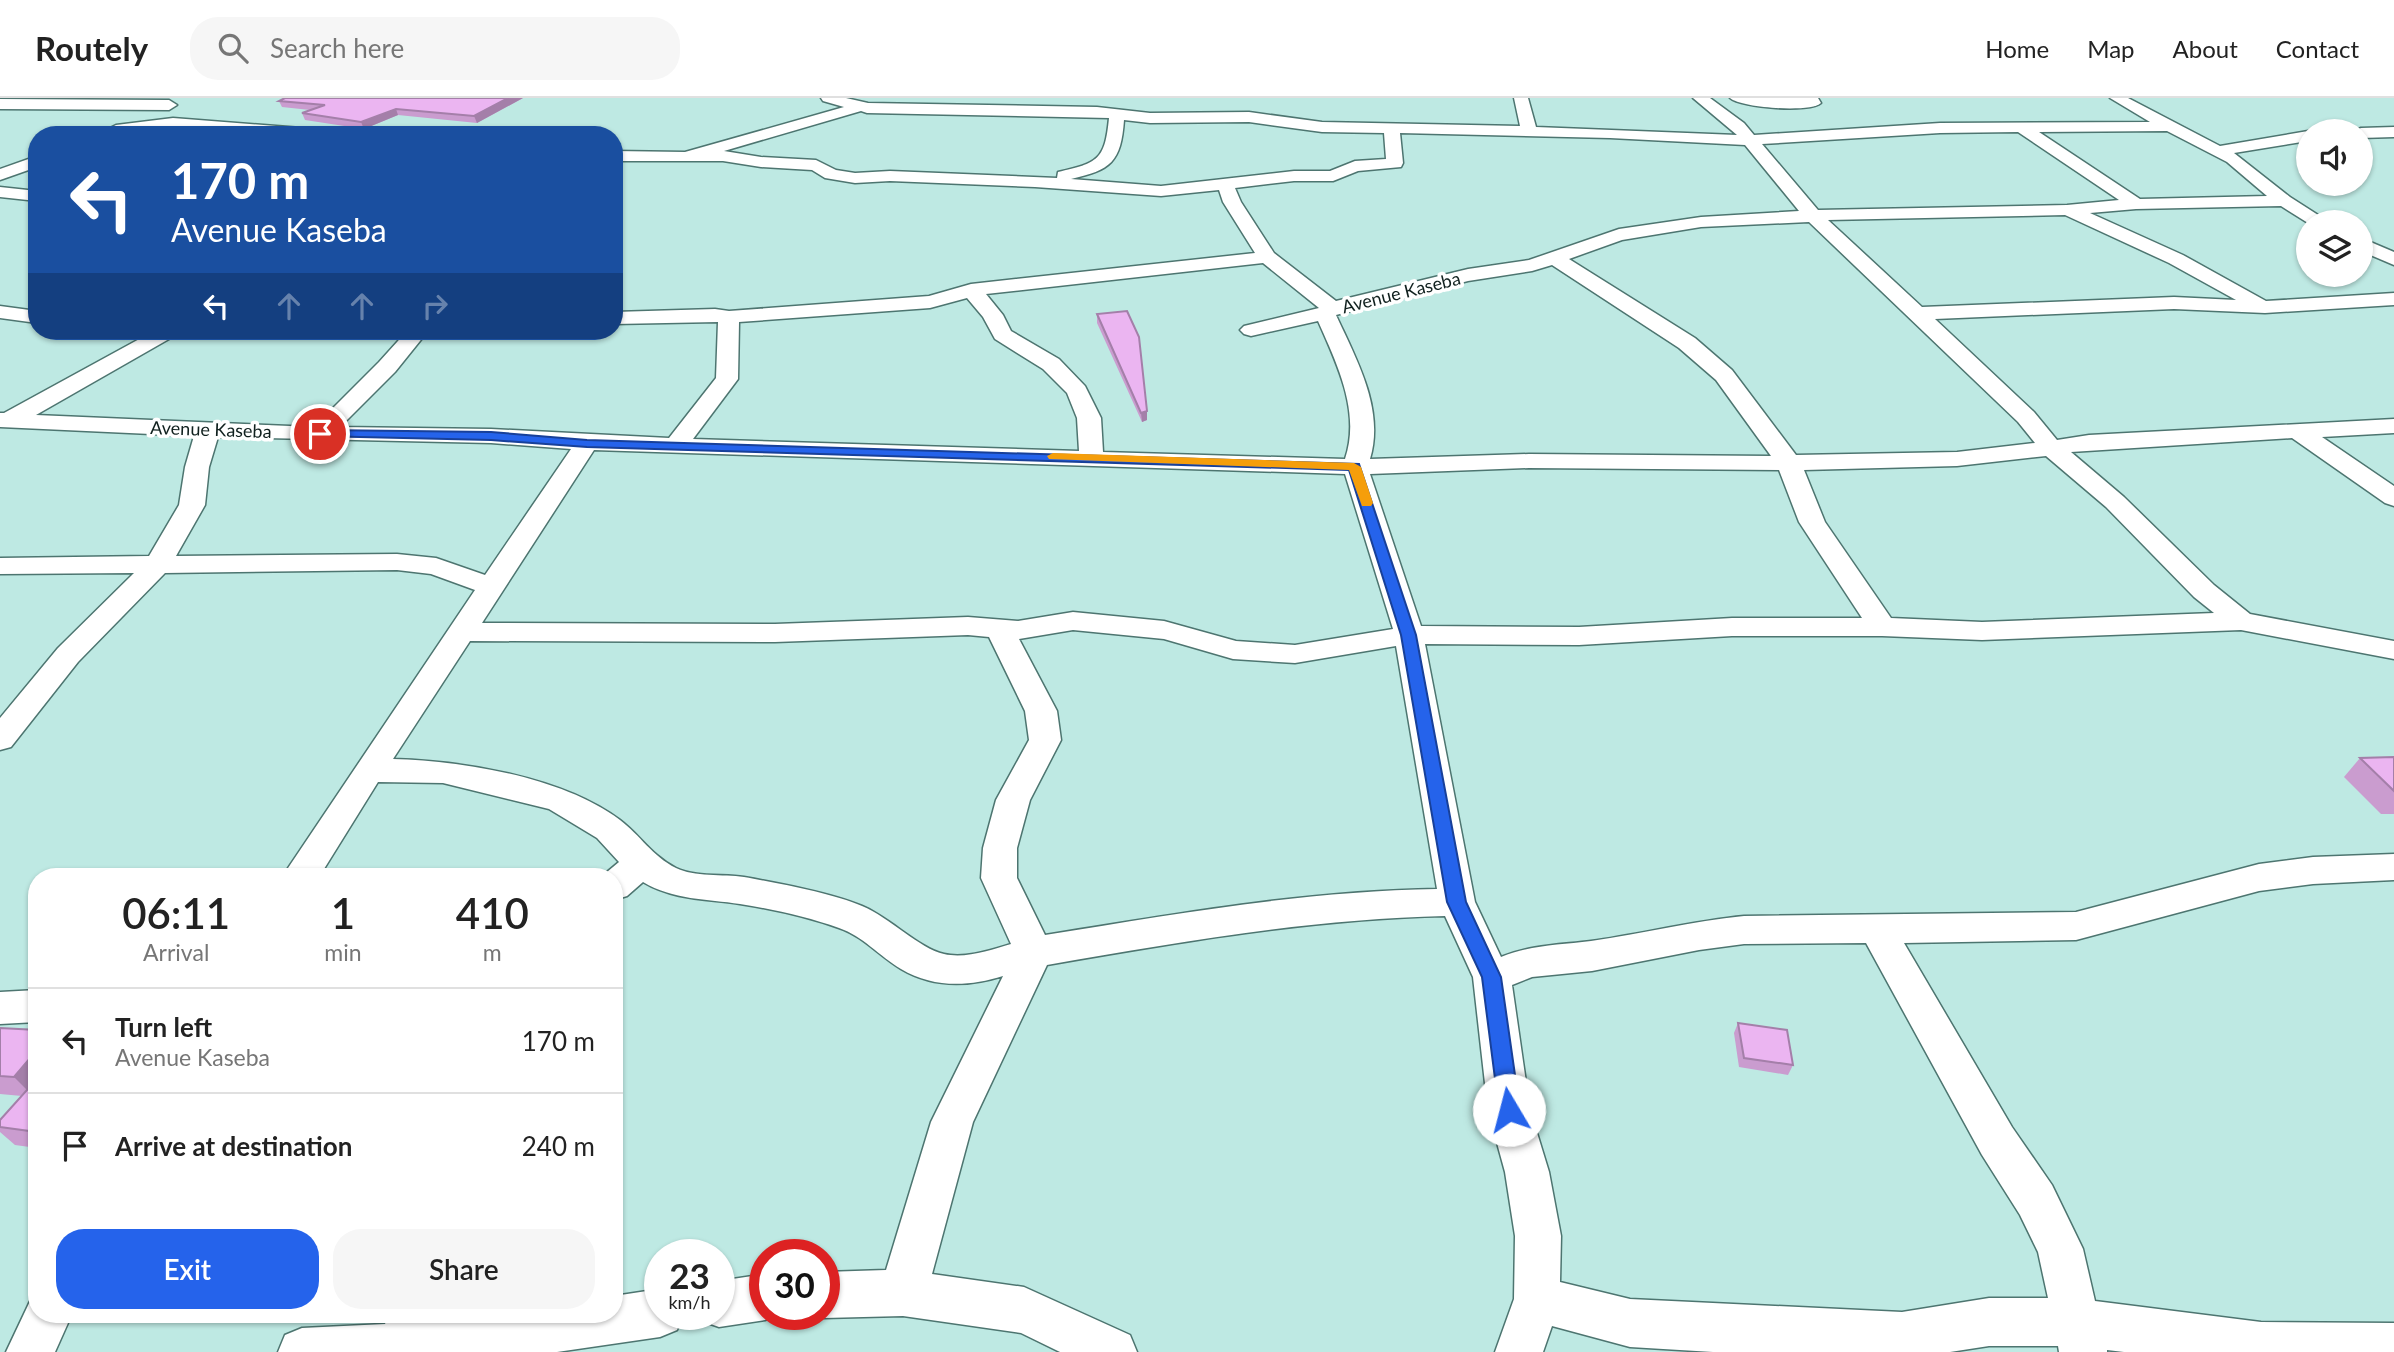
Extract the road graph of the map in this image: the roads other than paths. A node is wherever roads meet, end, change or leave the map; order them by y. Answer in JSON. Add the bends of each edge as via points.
{"nodes":[{"id":1,"x":828,"y":98,"type":"edge"},
{"id":2,"x":879,"y":98,"type":"edge"},
{"id":3,"x":1521,"y":98,"type":"edge"},
{"id":4,"x":1700,"y":98,"type":"edge"},
{"id":5,"x":1737,"y":98,"type":"edge"},
{"id":6,"x":2117,"y":98,"type":"edge"},
{"id":7,"x":0,"y":104,"type":"edge"},
{"id":8,"x":859,"y":107,"type":"junction"},
{"id":9,"x":1821,"y":107,"type":"edge"},
{"id":10,"x":1117,"y":114,"type":"junction"},
{"id":11,"x":118,"y":126,"type":"edge"},
{"id":12,"x":152,"y":126,"type":"edge"},
{"id":13,"x":212,"y":126,"type":"edge"},
{"id":14,"x":2172,"y":126,"type":"junction"},
{"id":15,"x":2021,"y":127,"type":"junction"},
{"id":16,"x":1392,"y":129,"type":"junction"},
{"id":17,"x":1529,"y":132,"type":"junction"},
{"id":18,"x":2394,"y":132,"type":"edge"},
{"id":19,"x":2373,"y":133,"type":"edge"},
{"id":20,"x":1856,"y":134,"type":"junction"},
{"id":21,"x":2296,"y":138,"type":"edge"},
{"id":22,"x":1749,"y":140,"type":"junction"},
{"id":23,"x":2218,"y":150,"type":"junction"},
{"id":24,"x":623,"y":156,"type":"edge"},
{"id":25,"x":686,"y":157,"type":"junction"},
{"id":26,"x":28,"y":164,"type":"edge"},
{"id":27,"x":0,"y":175,"type":"edge"},
{"id":28,"x":1035,"y":182,"type":"junction"},
{"id":29,"x":1225,"y":184,"type":"junction"},
{"id":30,"x":0,"y":192,"type":"edge"},
{"id":31,"x":28,"y":194,"type":"edge"},
{"id":32,"x":2284,"y":201,"type":"junction"},
{"id":33,"x":2136,"y":204,"type":"junction"},
{"id":34,"x":2067,"y":210,"type":"junction"},
{"id":35,"x":2299,"y":210,"type":"edge"},
{"id":36,"x":1812,"y":215,"type":"junction"},
{"id":37,"x":2373,"y":249,"type":"edge"},
{"id":38,"x":1267,"y":257,"type":"junction"},
{"id":39,"x":1555,"y":258,"type":"junction"},
{"id":40,"x":2394,"y":259,"type":"edge"},
{"id":41,"x":971,"y":290,"type":"junction"},
{"id":42,"x":2394,"y":299,"type":"edge"},
{"id":43,"x":2265,"y":307,"type":"junction"},
{"id":44,"x":1328,"y":311,"type":"junction"},
{"id":45,"x":0,"y":313,"type":"edge"},
{"id":46,"x":1914,"y":314,"type":"junction"},
{"id":47,"x":28,"y":316,"type":"edge"},
{"id":48,"x":729,"y":317,"type":"junction"},
{"id":49,"x":623,"y":318,"type":"edge"},
{"id":50,"x":1251,"y":330,"type":"dead end"},
{"id":51,"x":151,"y":340,"type":"edge"},
{"id":52,"x":410,"y":340,"type":"edge"},
{"id":53,"x":4,"y":420,"type":"edge"},
{"id":54,"x":2394,"y":426,"type":"edge"},
{"id":55,"x":208,"y":429,"type":"junction"},
{"id":56,"x":2295,"y":430,"type":"junction"},
{"id":57,"x":320,"y":434,"type":"junction"},
{"id":58,"x":587,"y":443,"type":"junction"},
{"id":59,"x":676,"y":445,"type":"junction"},
{"id":60,"x":2051,"y":448,"type":"junction"},
{"id":61,"x":1091,"y":457,"type":"junction"},
{"id":62,"x":1789,"y":463,"type":"junction"},
{"id":63,"x":1354,"y":467,"type":"junction"},
{"id":64,"x":2394,"y":498,"type":"edge"},
{"id":65,"x":159,"y":563,"type":"junction"},
{"id":66,"x":0,"y":566,"type":"edge"},
{"id":67,"x":491,"y":587,"type":"junction"},
{"id":68,"x":2241,"y":621,"type":"junction"},
{"id":69,"x":1882,"y":627,"type":"junction"},
{"id":70,"x":1000,"y":629,"type":"junction"},
{"id":71,"x":461,"y":632,"type":"junction"},
{"id":72,"x":1409,"y":635,"type":"junction"},
{"id":73,"x":2394,"y":650,"type":"edge"},
{"id":74,"x":0,"y":739,"type":"edge"},
{"id":75,"x":369,"y":770,"type":"junction"},
{"id":76,"x":2394,"y":867,"type":"edge"},
{"id":77,"x":306,"y":868,"type":"edge"},
{"id":78,"x":627,"y":875,"type":"edge"},
{"id":79,"x":1457,"y":902,"type":"junction"},
{"id":80,"x":1877,"y":929,"type":"junction"},
{"id":81,"x":1034,"y":952,"type":"junction"},
{"id":82,"x":1492,"y":977,"type":"junction"},
{"id":83,"x":28,"y":1006,"type":"edge"},
{"id":84,"x":0,"y":1007,"type":"edge"},
{"id":85,"x":902,"y":1293,"type":"junction"},
{"id":86,"x":840,"y":1295,"type":"edge"},
{"id":87,"x":1537,"y":1299,"type":"junction"},
{"id":88,"x":644,"y":1315,"type":"edge"},
{"id":89,"x":623,"y":1318,"type":"edge"},
{"id":90,"x":44,"y":1323,"type":"edge"},
{"id":91,"x":593,"y":1323,"type":"edge"},
{"id":92,"x":2080,"y":1337,"type":"edge"},
{"id":93,"x":405,"y":1338,"type":"edge"},
{"id":94,"x":2394,"y":1347,"type":"edge"},
{"id":95,"x":30,"y":1352,"type":"edge"},
{"id":96,"x":302,"y":1352,"type":"edge"},
{"id":97,"x":1113,"y":1352,"type":"edge"},
{"id":98,"x":1519,"y":1352,"type":"edge"}],
"edges":[{"from":1,"to":8,"type":"street"},
{"from":2,"to":8,"type":"street"},
{"from":3,"to":17,"type":"street"},
{"from":4,"to":22,"type":"street"},
{"from":5,"to":9,"type":"street"},
{"from":6,"to":14,"type":"street"},
{"from":7,"to":11,"type":"street","via":[[176,103]]},
{"from":8,"to":10,"type":"street"},
{"from":8,"to":25,"type":"street"},
{"from":9,"to":20,"type":"street"},
{"from":10,"to":16,"type":"street","via":[[1249,117],[1322,127]]},
{"from":10,"to":28,"type":"street","via":[[1110,157],[1102,165]]},
{"from":12,"to":13,"type":"street"},
{"from":14,"to":15,"type":"street"},
{"from":14,"to":23,"type":"street"},
{"from":15,"to":20,"type":"street"},
{"from":15,"to":33,"type":"street"},
{"from":16,"to":17,"type":"street"},
{"from":16,"to":29,"type":"street","via":[[1395,163],[1355,166],[1333,176]]},
{"from":17,"to":22,"type":"street"},
{"from":18,"to":19,"type":"street"},
{"from":20,"to":22,"type":"street"},
{"from":21,"to":23,"type":"street"},
{"from":22,"to":36,"type":"street"},
{"from":23,"to":32,"type":"street"},
{"from":24,"to":25,"type":"street"},
{"from":25,"to":28,"type":"street","via":[[816,165],[831,174],[855,178]]},
{"from":26,"to":27,"type":"street"},
{"from":28,"to":29,"type":"street","via":[[1161,191]]},
{"from":29,"to":38,"type":"street"},
{"from":30,"to":31,"type":"street"},
{"from":32,"to":33,"type":"street","name":"Avenue Kaseba"},
{"from":32,"to":35,"type":"street"},
{"from":33,"to":34,"type":"street","name":"Avenue Kaseba"},
{"from":34,"to":36,"type":"street","name":"Avenue Kaseba"},
{"from":34,"to":43,"type":"street","via":[[2176,259]]},
{"from":36,"to":39,"type":"street","name":"Avenue Kaseba","via":[[1658,227],[1591,243]]},
{"from":36,"to":46,"type":"street"},
{"from":37,"to":40,"type":"street"},
{"from":38,"to":41,"type":"street"},
{"from":38,"to":44,"type":"street"},
{"from":39,"to":44,"type":"street","name":"Avenue Kaseba"},
{"from":39,"to":62,"type":"street","via":[[1687,343],[1718,369]]},
{"from":41,"to":48,"type":"street","via":[[930,302]]},
{"from":41,"to":61,"type":"street","via":[[993,315],[1002,335],[1051,364],[1077,391],[1089,418]]},
{"from":42,"to":43,"type":"street"},
{"from":43,"to":46,"type":"street","via":[[2163,303]]},
{"from":44,"to":50,"type":"street"},
{"from":44,"to":63,"type":"street","name":"Avenue Kaseba","via":[[1364,429]]},
{"from":45,"to":47,"type":"street"},
{"from":46,"to":60,"type":"street","via":[[2026,417]]},
{"from":48,"to":49,"type":"street"},
{"from":48,"to":59,"type":"street","via":[[727,379]]},
{"from":51,"to":53,"type":"street"},
{"from":52,"to":57,"type":"street"},
{"from":53,"to":55,"type":"street","name":"Avenue Kaseba"},
{"from":54,"to":56,"type":"street"},
{"from":55,"to":57,"type":"street","name":"Avenue Kaseba"},
{"from":55,"to":65,"type":"street","via":[[192,505]]},
{"from":56,"to":60,"type":"street"},
{"from":56,"to":64,"type":"street"},
{"from":57,"to":58,"type":"street","name":"Avenue Kaseba","via":[[491,436]]},
{"from":58,"to":59,"type":"street","name":"Avenue Kaseba"},
{"from":58,"to":67,"type":"street"},
{"from":59,"to":61,"type":"street","name":"Avenue Kaseba"},
{"from":60,"to":62,"type":"street","via":[[1956,459]]},
{"from":60,"to":68,"type":"street"},
{"from":61,"to":63,"type":"street","name":"Avenue Kaseba"},
{"from":62,"to":63,"type":"street","via":[[1530,461]]},
{"from":62,"to":69,"type":"street","via":[[1812,522]]},
{"from":63,"to":72,"type":"street"},
{"from":65,"to":66,"type":"street"},
{"from":65,"to":67,"type":"street","via":[[397,562],[436,566]]},
{"from":65,"to":74,"type":"street","via":[[68,655]]},
{"from":67,"to":71,"type":"street"},
{"from":68,"to":69,"type":"street","via":[[1982,631]]},
{"from":68,"to":73,"type":"street"},
{"from":69,"to":72,"type":"street","via":[[1732,627],[1579,636]]},
{"from":70,"to":71,"type":"street"},
{"from":70,"to":72,"type":"street","via":[[1073,621],[1164,630],[1233,650],[1295,654]]},
{"from":70,"to":81,"type":"street","via":[[1041,711],[1045,740],[1013,800],[1000,848],[999,878]]},
{"from":71,"to":75,"type":"street"},
{"from":72,"to":79,"type":"street"},
{"from":75,"to":77,"type":"street"},
{"from":75,"to":78,"type":"street","via":[[443,772],[559,799],[609,829]]},
{"from":76,"to":80,"type":"street","via":[[2286,873],[2076,926]]},
{"from":78,"to":81,"type":"street","via":[[743,891],[850,916],[914,958],[943,970],[984,967]]},
{"from":79,"to":81,"type":"street","via":[[1368,904],[1219,921]]},
{"from":79,"to":82,"type":"street"},
{"from":80,"to":82,"type":"street","via":[[1699,934],[1592,956],[1529,962]]},
{"from":80,"to":92,"type":"street","via":[[1997,1141],[2036,1200],[2060,1249]]},
{"from":81,"to":85,"type":"street","via":[[952,1122]]},
{"from":82,"to":87,"type":"street","via":[[1509,1110],[1527,1172],[1538,1236]]},
{"from":83,"to":84,"type":"street"},
{"from":85,"to":86,"type":"street"},
{"from":85,"to":97,"type":"street","via":[[1024,1310]]},
{"from":87,"to":92,"type":"street","via":[[1630,1323],[1902,1336],[1989,1322]]},
{"from":87,"to":98,"type":"street"},
{"from":88,"to":89,"type":"street"},
{"from":90,"to":95,"type":"street"},
{"from":91,"to":93,"type":"street","via":[[532,1332]]},
{"from":92,"to":94,"type":"street"},
{"from":93,"to":96,"type":"street"}]}
